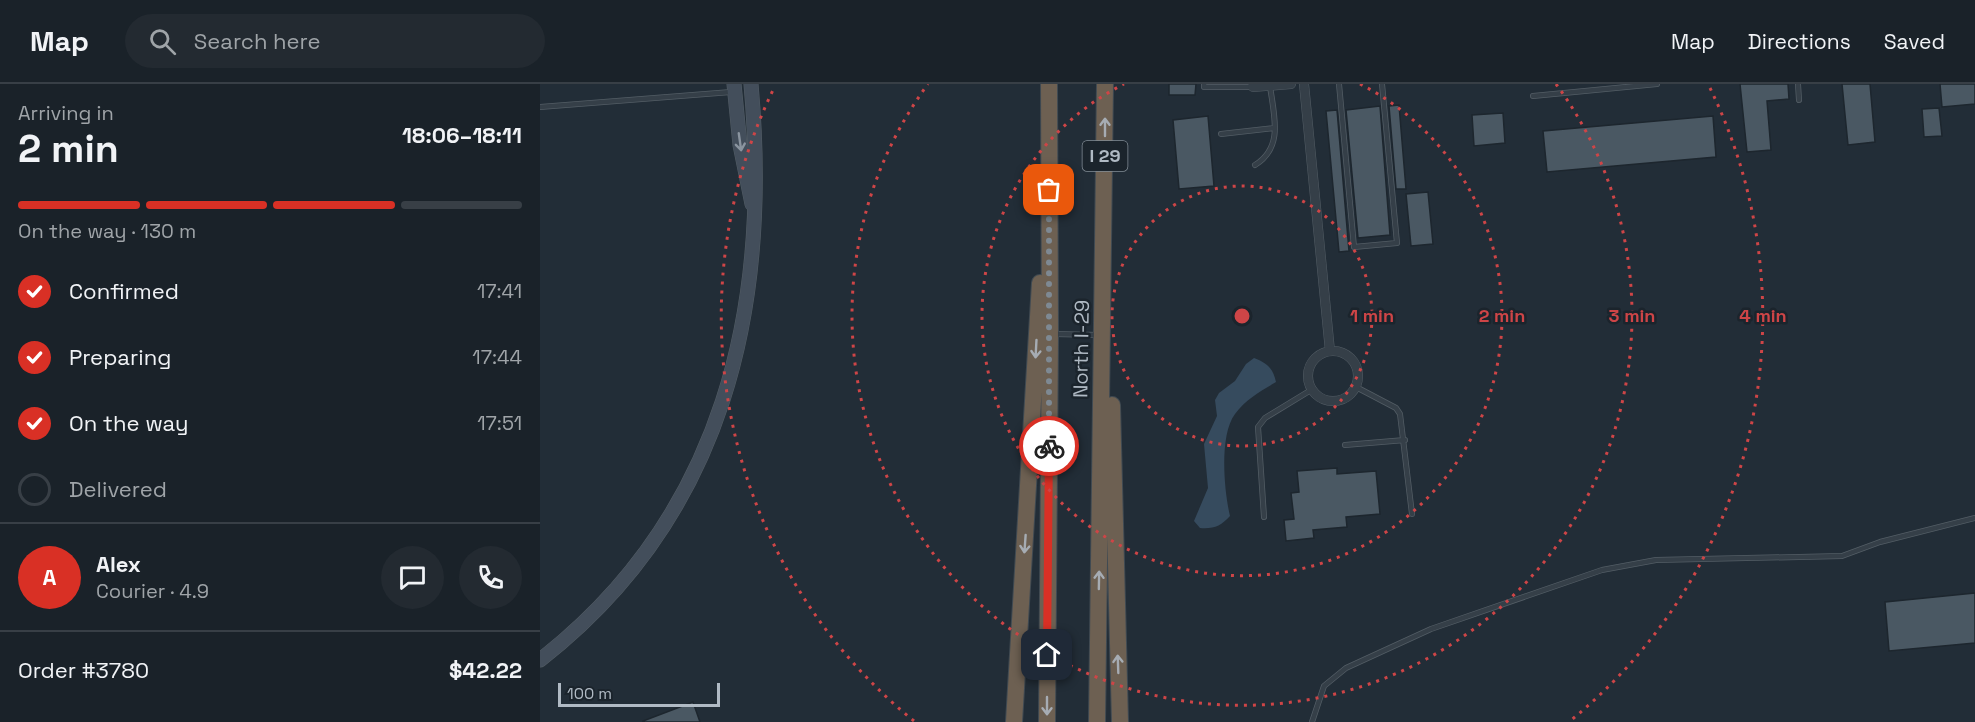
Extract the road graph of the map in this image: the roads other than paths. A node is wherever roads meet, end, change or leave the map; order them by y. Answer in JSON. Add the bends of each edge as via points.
{"nodes":[{"id":1,"x":751,"y":84,"type":"edge"},
{"id":2,"x":1049,"y":84,"type":"edge"},
{"id":3,"x":1105,"y":84,"type":"edge"},
{"id":4,"x":1204,"y":84,"type":"edge"},
{"id":5,"x":1291,"y":84,"type":"edge"},
{"id":6,"x":1304,"y":84,"type":"edge"},
{"id":7,"x":1339,"y":84,"type":"edge"},
{"id":8,"x":1382,"y":84,"type":"edge"},
{"id":9,"x":1657,"y":84,"type":"edge"},
{"id":10,"x":1798,"y":84,"type":"edge"},
{"id":11,"x":1253,"y":86,"type":"edge"},
{"id":12,"x":1270,"y":86,"type":"junction"},
{"id":13,"x":734,"y":88,"type":"edge"},
{"id":14,"x":1533,"y":96,"type":"dead end"},
{"id":15,"x":1799,"y":100,"type":"dead end"},
{"id":16,"x":540,"y":107,"type":"edge"},
{"id":17,"x":1274,"y":128,"type":"junction"},
{"id":18,"x":1221,"y":134,"type":"dead end"},
{"id":19,"x":1048,"y":144,"type":"junction"},
{"id":20,"x":1255,"y":165,"type":"dead end"},
{"id":21,"x":754,"y":214,"type":"junction"},
{"id":22,"x":1105,"y":227,"type":"junction"},
{"id":23,"x":1050,"y":334,"type":"junction"},
{"id":24,"x":1102,"y":335,"type":"junction"},
{"id":25,"x":1330,"y":351,"type":"junction"},
{"id":26,"x":1356,"y":387,"type":"junction"},
{"id":27,"x":1311,"y":390,"type":"junction"},
{"id":28,"x":1405,"y":440,"type":"junction"},
{"id":29,"x":1345,"y":445,"type":"dead end"},
{"id":30,"x":1412,"y":514,"type":"dead end"},
{"id":31,"x":1264,"y":517,"type":"dead end"},
{"id":32,"x":1975,"y":518,"type":"edge"},
{"id":33,"x":540,"y":660,"type":"edge"},
{"id":34,"x":1014,"y":722,"type":"edge"},
{"id":35,"x":1047,"y":722,"type":"edge"},
{"id":36,"x":1097,"y":722,"type":"edge"},
{"id":37,"x":1120,"y":722,"type":"edge"},
{"id":38,"x":1312,"y":722,"type":"edge"}],
"edges":[{"from":1,"to":21,"type":"street","via":[[757,153]]},
{"from":2,"to":19,"type":"highway","name":"North I-29"},
{"from":22,"to":3,"type":"highway","name":"North I-29","number":"I 29","one_way":true},
{"from":4,"to":11,"type":"lane"},
{"from":5,"to":12,"type":"street"},
{"from":6,"to":25,"type":"street"},
{"from":7,"to":8,"type":"lane","via":[[1354,247],[1397,243]]},
{"from":9,"to":14,"type":"lane"},
{"from":10,"to":15,"type":"lane"},
{"from":11,"to":12,"type":"street"},
{"from":12,"to":17,"type":"lane"},
{"from":13,"to":16,"type":"lane"},
{"from":13,"to":21,"type":"street","one_way":true},
{"from":17,"to":18,"type":"lane"},
{"from":17,"to":20,"type":"lane","via":[[1272,150]]},
{"from":19,"to":23,"type":"highway","name":"North I-29"},
{"from":19,"to":34,"type":"highway","one_way":true},
{"from":21,"to":33,"type":"street","via":[[753,269],[743,329],[719,414],[696,467],[667,520],[631,570],[582,624]]},
{"from":22,"to":24,"type":"highway","name":"North I-29","number":"I 29"},
{"from":37,"to":22,"type":"highway","one_way":true},
{"from":23,"to":24,"type":"lane"},
{"from":23,"to":35,"type":"highway","name":"North I-29","one_way":true},
{"from":36,"to":24,"type":"highway","name":"North I-29","number":"I 29","one_way":true},
{"from":25,"to":26,"type":"street","via":[[1338,351],[1352,360],[1358,375]]},
{"from":25,"to":27,"type":"street","via":[[1321,353],[1310,365]]},
{"from":26,"to":27,"type":"street","via":[[1348,397],[1332,402]]},
{"from":26,"to":28,"type":"lane","via":[[1396,408],[1403,419]]},
{"from":27,"to":31,"type":"lane","via":[[1265,418],[1258,427]]},
{"from":28,"to":29,"type":"lane"},
{"from":28,"to":30,"type":"lane"},
{"from":32,"to":38,"type":"lane","via":[[1880,542],[1842,556],[1701,557],[1602,570],[1431,629],[1346,668],[1324,686]]}]}
